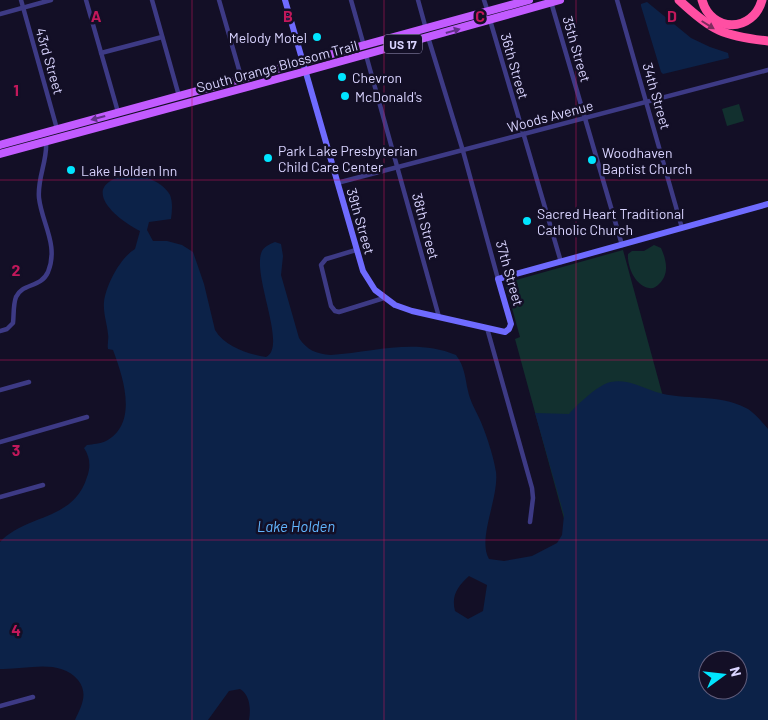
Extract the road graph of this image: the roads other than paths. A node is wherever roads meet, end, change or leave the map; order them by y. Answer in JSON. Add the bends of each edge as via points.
{"nodes":[{"id":1,"x":21,"y":0,"type":"edge"},
{"id":2,"x":51,"y":0,"type":"edge"},
{"id":3,"x":86,"y":0,"type":"edge"},
{"id":4,"x":152,"y":0,"type":"edge"},
{"id":5,"x":218,"y":0,"type":"edge"},
{"id":6,"x":285,"y":0,"type":"edge"},
{"id":7,"x":351,"y":0,"type":"edge"},
{"id":8,"x":418,"y":0,"type":"edge"},
{"id":9,"x":484,"y":0,"type":"edge"},
{"id":10,"x":529,"y":0,"type":"edge"},
{"id":11,"x":541,"y":0,"type":"edge"},
{"id":12,"x":560,"y":0,"type":"edge"},
{"id":13,"x":617,"y":0,"type":"edge"},
{"id":14,"x":679,"y":0,"type":"edge"},
{"id":15,"x":702,"y":0,"type":"edge"},
{"id":16,"x":762,"y":0,"type":"edge"},
{"id":17,"x":553,"y":1,"type":"edge"},
{"id":18,"x":23,"y":8,"type":"junction"},
{"id":19,"x":0,"y":14,"type":"edge"},
{"id":20,"x":489,"y":16,"type":"junction"},
{"id":21,"x":501,"y":17,"type":"junction"},
{"id":22,"x":427,"y":33,"type":"junction"},
{"id":23,"x":162,"y":37,"type":"junction"},
{"id":24,"x":768,"y":40,"type":"edge"},
{"id":25,"x":365,"y":51,"type":"junction"},
{"id":26,"x":101,"y":53,"type":"junction"},
{"id":27,"x":302,"y":63,"type":"junction"},
{"id":28,"x":768,"y":70,"type":"edge"},
{"id":29,"x":305,"y":72,"type":"junction"},
{"id":30,"x":242,"y":80,"type":"junction"},
{"id":31,"x":179,"y":96,"type":"junction"},
{"id":32,"x":648,"y":102,"type":"junction"},
{"id":33,"x":169,"y":108,"type":"junction"},
{"id":34,"x":118,"y":112,"type":"junction"},
{"id":35,"x":586,"y":118,"type":"junction"},
{"id":36,"x":57,"y":129,"type":"junction"},
{"id":37,"x":524,"y":135,"type":"junction"},
{"id":38,"x":46,"y":141,"type":"junction"},
{"id":39,"x":0,"y":145,"type":"edge"},
{"id":40,"x":463,"y":151,"type":"junction"},
{"id":41,"x":0,"y":154,"type":"edge"},
{"id":42,"x":398,"y":168,"type":"junction"},
{"id":43,"x":337,"y":183,"type":"junction"},
{"id":44,"x":768,"y":204,"type":"edge"},
{"id":45,"x":682,"y":228,"type":"junction"},
{"id":46,"x":622,"y":245,"type":"junction"},
{"id":47,"x":356,"y":250,"type":"junction"},
{"id":48,"x":561,"y":262,"type":"junction"},
{"id":49,"x":498,"y":279,"type":"junction"},
{"id":50,"x":384,"y":298,"type":"junction"},
{"id":51,"x":439,"y":317,"type":"junction"},
{"id":52,"x":487,"y":328,"type":"junction"},
{"id":53,"x":0,"y":331,"type":"edge"},
{"id":54,"x":29,"y":382,"type":"dead end"},
{"id":55,"x":0,"y":390,"type":"edge"},
{"id":56,"x":87,"y":417,"type":"dead end"},
{"id":57,"x":0,"y":442,"type":"edge"},
{"id":58,"x":43,"y":484,"type":"dead end"},
{"id":59,"x":0,"y":496,"type":"edge"},
{"id":60,"x":530,"y":522,"type":"dead end"},
{"id":61,"x":34,"y":697,"type":"dead end"},
{"id":62,"x":0,"y":706,"type":"edge"}],
"edges":[{"from":1,"to":18,"type":"street","name":"43rd Street"},
{"from":2,"to":18,"type":"street"},
{"from":3,"to":26,"type":"street"},
{"from":4,"to":23,"type":"street"},
{"from":5,"to":30,"type":"street"},
{"from":6,"to":27,"type":"street","name":"39th Street"},
{"from":7,"to":25,"type":"street","name":"38th Street"},
{"from":8,"to":22,"type":"street","name":"37th Street"},
{"from":9,"to":20,"type":"street","name":"36th Street"},
{"from":10,"to":20,"type":"main road","name":"South Orange Blossom Trail","number":"US 17"},
{"from":11,"to":21,"type":"main road","via":[[511,10]]},
{"from":12,"to":17,"type":"main road","name":"South Orange Blossom Trail","number":"US 17"},
{"from":13,"to":32,"type":"street","name":"34th Street"},
{"from":14,"to":24,"type":"highway","one_way":true,"via":[[716,30],[743,38]]},
{"from":15,"to":16,"type":"highway","via":[[714,19],[734,25],[752,18]]},
{"from":17,"to":21,"type":"main road","name":"South Orange Blossom Trail","number":"US 17"},
{"from":17,"to":35,"type":"street","name":"35th Street"},
{"from":18,"to":19,"type":"street"},
{"from":18,"to":36,"type":"street","name":"43rd Street"},
{"from":20,"to":21,"type":"main road","name":"South Orange Blossom Trail","number":"US 17"},
{"from":20,"to":22,"type":"main road","name":"South Orange Blossom Trail","number":"US 17"},
{"from":20,"to":37,"type":"street","name":"36th Street"},
{"from":22,"to":25,"type":"main road","name":"South Orange Blossom Trail","number":"US 17"},
{"from":22,"to":40,"type":"street","name":"37th Street"},
{"from":23,"to":26,"type":"street"},
{"from":23,"to":31,"type":"street"},
{"from":25,"to":27,"type":"main road","name":"South Orange Blossom Trail","number":"US 17"},
{"from":25,"to":29,"type":"main road","name":"South Orange Blossom Trail","number":"US 17"},
{"from":25,"to":42,"type":"street","name":"38th Street"},
{"from":26,"to":34,"type":"street"},
{"from":27,"to":29,"type":"street","name":"39th Street"},
{"from":27,"to":30,"type":"main road","name":"South Orange Blossom Trail","number":"US 17"},
{"from":28,"to":32,"type":"street","name":"Woods Avenue"},
{"from":29,"to":33,"type":"main road","name":"South Orange Blossom Trail","number":"US 17"},
{"from":29,"to":43,"type":"street","name":"39th Street"},
{"from":30,"to":31,"type":"main road","name":"South Orange Blossom Trail","number":"US 17"},
{"from":31,"to":33,"type":"main road"},
{"from":31,"to":34,"type":"main road","name":"South Orange Blossom Trail","number":"US 17"},
{"from":32,"to":35,"type":"street","name":"Woods Avenue"},
{"from":32,"to":45,"type":"street","name":"34th Street"},
{"from":33,"to":38,"type":"main road","name":"South Orange Blossom Trail","number":"US 17"},
{"from":34,"to":36,"type":"main road","name":"South Orange Blossom Trail","number":"US 17","one_way":true},
{"from":35,"to":37,"type":"street","name":"Woods Avenue"},
{"from":35,"to":46,"type":"street","name":"35th Street"},
{"from":36,"to":39,"type":"main road","name":"South Orange Blossom Trail","number":"US 17"},
{"from":37,"to":40,"type":"street","name":"Woods Avenue"},
{"from":37,"to":48,"type":"street","name":"36th Street"},
{"from":38,"to":41,"type":"main road","name":"South Orange Blossom Trail","number":"US 17"},
{"from":38,"to":53,"type":"street","via":[[39,178],[39,200],[52,249],[51,262],[44,278],[19,292],[13,323]]},
{"from":40,"to":42,"type":"street","name":"Woods Avenue"},
{"from":40,"to":49,"type":"street","name":"37th Street"},
{"from":42,"to":43,"type":"street","name":"Woods Avenue"},
{"from":42,"to":51,"type":"street","name":"38th Street"},
{"from":43,"to":47,"type":"street","name":"39th Street"},
{"from":44,"to":45,"type":"street"},
{"from":45,"to":46,"type":"street"},
{"from":46,"to":48,"type":"street"},
{"from":47,"to":50,"type":"street","name":"39th Street","via":[[362,271]]},
{"from":47,"to":50,"type":"street","via":[[326,260],[321,265],[331,306],[339,312]]},
{"from":48,"to":49,"type":"street"},
{"from":49,"to":52,"type":"street","name":"37th Street","via":[[510,327],[505,332]]},
{"from":50,"to":51,"type":"street","via":[[395,305]]},
{"from":51,"to":52,"type":"street"},
{"from":52,"to":60,"type":"street","via":[[532,488]]},
{"from":54,"to":55,"type":"street"},
{"from":56,"to":57,"type":"street"},
{"from":58,"to":59,"type":"street"},
{"from":61,"to":62,"type":"street"}]}
